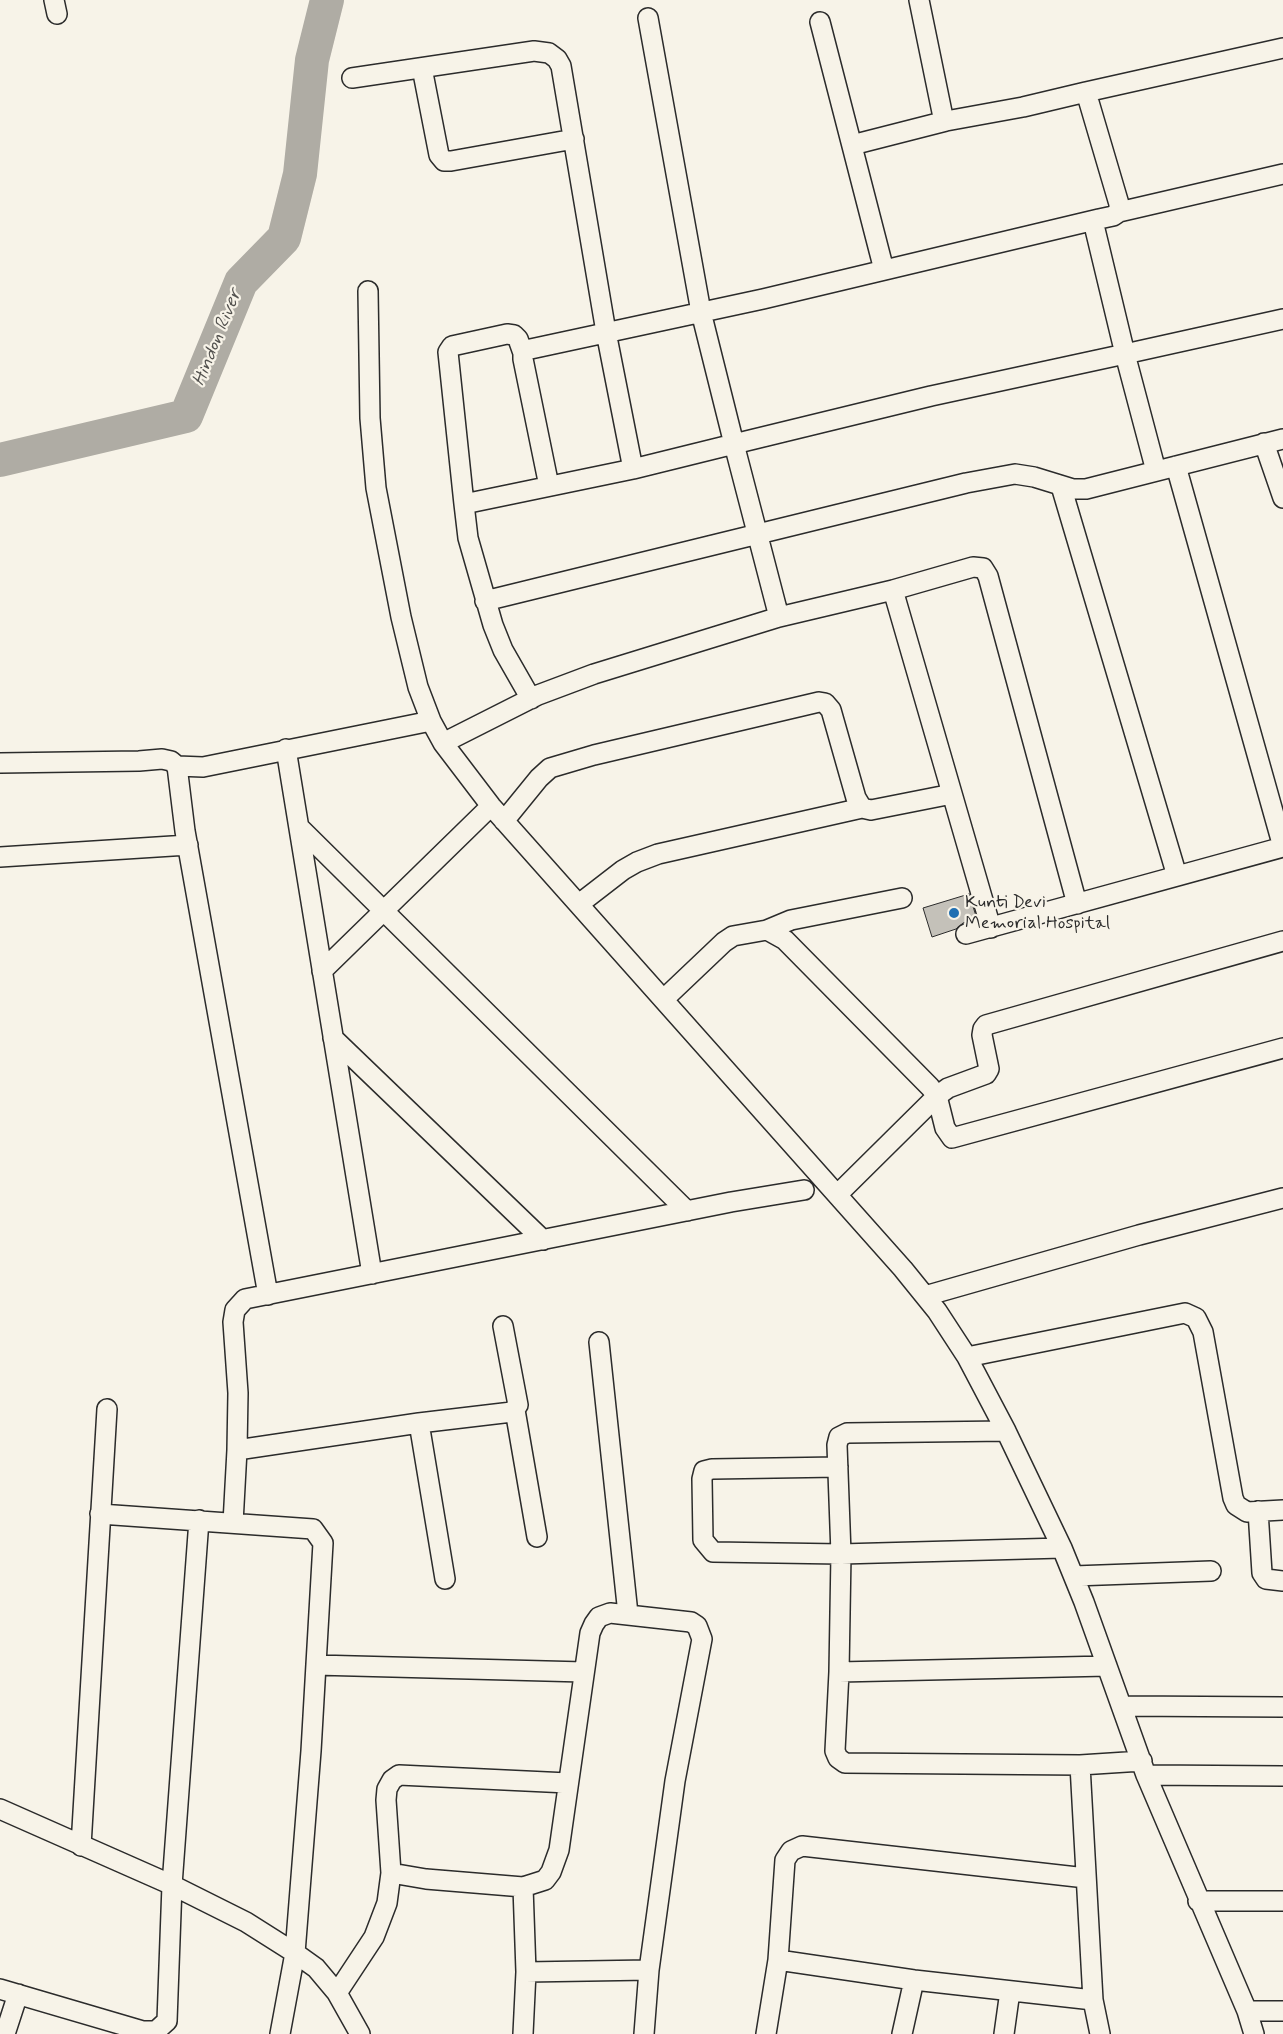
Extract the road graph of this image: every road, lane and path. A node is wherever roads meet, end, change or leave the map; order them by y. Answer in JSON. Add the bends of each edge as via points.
{"nodes":[{"id":1,"x":919,"y":0,"type":"edge"},
{"id":2,"x":648,"y":18,"type":"dead end"},
{"id":3,"x":820,"y":22,"type":"dead end"},
{"id":4,"x":1283,"y":48,"type":"edge"},
{"id":5,"x":422,"y":68,"type":"junction"},
{"id":6,"x":352,"y":78,"type":"dead end"},
{"id":7,"x":1086,"y":92,"type":"junction"},
{"id":8,"x":946,"y":121,"type":"junction"},
{"id":9,"x":574,"y":139,"type":"junction"},
{"id":10,"x":852,"y":145,"type":"junction"},
{"id":11,"x":1283,"y":174,"type":"edge"},
{"id":12,"x":1119,"y":212,"type":"junction"},
{"id":13,"x":1099,"y":218,"type":"junction"},
{"id":14,"x":884,"y":270,"type":"junction"},
{"id":15,"x":368,"y":292,"type":"dead end"},
{"id":16,"x":701,"y":312,"type":"junction"},
{"id":17,"x":1283,"y":319,"type":"edge"},
{"id":18,"x":606,"y":332,"type":"junction"},
{"id":19,"x":523,"y":353,"type":"junction"},
{"id":20,"x":1125,"y":354,"type":"junction"},
{"id":21,"x":1283,"y":439,"type":"edge"},
{"id":22,"x":1264,"y":443,"type":"junction"},
{"id":23,"x":734,"y":444,"type":"junction"},
{"id":24,"x":1176,"y":466,"type":"junction"},
{"id":25,"x":633,"y":469,"type":"junction"},
{"id":26,"x":1156,"y":471,"type":"junction"},
{"id":27,"x":549,"y":486,"type":"junction"},
{"id":28,"x":1061,"y":486,"type":"junction"},
{"id":29,"x":1283,"y":498,"type":"edge"},
{"id":30,"x":464,"y":504,"type":"junction"},
{"id":31,"x":757,"y":534,"type":"junction"},
{"id":32,"x":894,"y":590,"type":"junction"},
{"id":33,"x":485,"y":601,"type":"junction"},
{"id":34,"x":780,"y":617,"type":"junction"},
{"id":35,"x":531,"y":699,"type":"junction"},
{"id":36,"x":431,"y":721,"type":"junction"},
{"id":37,"x":443,"y":743,"type":"junction"},
{"id":38,"x":286,"y":749,"type":"junction"},
{"id":39,"x":0,"y":763,"type":"edge"},
{"id":40,"x":177,"y":766,"type":"junction"},
{"id":41,"x":952,"y":794,"type":"junction"},
{"id":42,"x":491,"y":806,"type":"junction"},
{"id":43,"x":862,"y":808,"type":"junction"},
{"id":44,"x":504,"y":821,"type":"junction"},
{"id":45,"x":299,"y":827,"type":"junction"},
{"id":46,"x":188,"y":845,"type":"junction"},
{"id":47,"x":1283,"y":847,"type":"edge"},
{"id":48,"x":0,"y":857,"type":"edge"},
{"id":49,"x":1177,"y":876,"type":"junction"},
{"id":50,"x":902,"y":898,"type":"dead end"},
{"id":51,"x":579,"y":904,"type":"junction"},
{"id":52,"x":1077,"y":904,"type":"junction"},
{"id":53,"x":383,"y":911,"type":"junction"},
{"id":54,"x":990,"y":928,"type":"junction"},
{"id":55,"x":767,"y":930,"type":"junction"},
{"id":56,"x":966,"y":934,"type":"dead end"},
{"id":57,"x":1283,"y":941,"type":"edge"},
{"id":58,"x":322,"y":971,"type":"junction"},
{"id":59,"x":664,"y":999,"type":"junction"},
{"id":60,"x":333,"y":1038,"type":"junction"},
{"id":61,"x":1283,"y":1048,"type":"edge"},
{"id":62,"x":937,"y":1096,"type":"junction"},
{"id":63,"x":804,"y":1190,"type":"dead end"},
{"id":64,"x":838,"y":1194,"type":"junction"},
{"id":65,"x":1283,"y":1198,"type":"edge"},
{"id":66,"x":687,"y":1211,"type":"junction"},
{"id":67,"x":543,"y":1240,"type":"junction"},
{"id":68,"x":372,"y":1274,"type":"junction"},
{"id":69,"x":268,"y":1295,"type":"junction"},
{"id":70,"x":925,"y":1296,"type":"junction"},
{"id":71,"x":503,"y":1326,"type":"dead end"},
{"id":72,"x":599,"y":1342,"type":"dead end"},
{"id":73,"x":967,"y":1357,"type":"junction"},
{"id":74,"x":107,"y":1410,"type":"dead end"},
{"id":75,"x":515,"y":1410,"type":"junction"},
{"id":76,"x":419,"y":1423,"type":"junction"},
{"id":77,"x":1006,"y":1431,"type":"junction"},
{"id":78,"x":237,"y":1450,"type":"junction"},
{"id":79,"x":838,"y":1467,"type":"junction"},
{"id":80,"x":1283,"y":1510,"type":"edge"},
{"id":81,"x":1258,"y":1511,"type":"junction"},
{"id":82,"x":100,"y":1514,"type":"junction"},
{"id":83,"x":199,"y":1520,"type":"junction"},
{"id":84,"x":233,"y":1522,"type":"junction"},
{"id":85,"x":537,"y":1537,"type":"dead end"},
{"id":86,"x":1062,"y":1548,"type":"junction"},
{"id":87,"x":841,"y":1554,"type":"junction"},
{"id":88,"x":1211,"y":1571,"type":"dead end"},
{"id":89,"x":1074,"y":1576,"type":"junction"},
{"id":90,"x":446,"y":1579,"type":"dead end"},
{"id":91,"x":1283,"y":1581,"type":"edge"},
{"id":92,"x":628,"y":1614,"type":"junction"},
{"id":93,"x":316,"y":1665,"type":"junction"},
{"id":94,"x":1107,"y":1666,"type":"junction"},
{"id":95,"x":584,"y":1672,"type":"junction"},
{"id":96,"x":839,"y":1672,"type":"junction"},
{"id":97,"x":1122,"y":1706,"type":"junction"},
{"id":98,"x":1283,"y":1707,"type":"edge"},
{"id":99,"x":1080,"y":1765,"type":"junction"},
{"id":100,"x":1144,"y":1768,"type":"junction"},
{"id":101,"x":1283,"y":1776,"type":"edge"},
{"id":102,"x":568,"y":1783,"type":"junction"},
{"id":103,"x":0,"y":1809,"type":"edge"},
{"id":104,"x":81,"y":1846,"type":"junction"},
{"id":105,"x":392,"y":1874,"type":"junction"},
{"id":106,"x":1086,"y":1878,"type":"junction"},
{"id":107,"x":172,"y":1885,"type":"junction"},
{"id":108,"x":523,"y":1887,"type":"junction"},
{"id":109,"x":1198,"y":1901,"type":"junction"},
{"id":110,"x":1283,"y":1901,"type":"edge"},
{"id":111,"x":295,"y":1953,"type":"junction"},
{"id":112,"x":778,"y":1960,"type":"junction"},
{"id":113,"x":650,"y":1970,"type":"junction"},
{"id":114,"x":526,"y":1972,"type":"junction"},
{"id":115,"x":914,"y":1980,"type":"junction"},
{"id":116,"x":0,"y":1989,"type":"edge"},
{"id":117,"x":1010,"y":1991,"type":"junction"},
{"id":118,"x":337,"y":1993,"type":"junction"},
{"id":119,"x":18,"y":1994,"type":"junction"},
{"id":120,"x":1093,"y":2000,"type":"junction"},
{"id":121,"x":1247,"y":2011,"type":"junction"},
{"id":122,"x":1283,"y":2011,"type":"edge"},
{"id":123,"x":162,"y":2030,"type":"edge"},
{"id":124,"x":5,"y":2034,"type":"edge"},
{"id":125,"x":280,"y":2034,"type":"edge"},
{"id":126,"x":360,"y":2034,"type":"edge"},
{"id":127,"x":523,"y":2034,"type":"edge"},
{"id":128,"x":644,"y":2034,"type":"edge"},
{"id":129,"x":766,"y":2034,"type":"edge"},
{"id":130,"x":902,"y":2034,"type":"edge"},
{"id":131,"x":1004,"y":2034,"type":"edge"},
{"id":132,"x":1100,"y":2034,"type":"edge"},
{"id":133,"x":1254,"y":2034,"type":"edge"}],
"edges":[{"from":1,"to":8,"type":"street","via":[[942,117]]},
{"from":2,"to":16,"type":"street"},
{"from":3,"to":10,"type":"street"},
{"from":4,"to":7,"type":"street"},
{"from":5,"to":6,"type":"street"},
{"from":5,"to":9,"type":"street","via":[[534,52],[549,54],[558,59],[561,66]]},
{"from":5,"to":9,"type":"street","via":[[439,155],[444,161]]},
{"from":7,"to":8,"type":"street"},
{"from":7,"to":12,"type":"street"},
{"from":8,"to":10,"type":"street"},
{"from":9,"to":18,"type":"street"},
{"from":10,"to":14,"type":"street"},
{"from":11,"to":12,"type":"street"},
{"from":12,"to":13,"type":"street"},
{"from":13,"to":14,"type":"street"},
{"from":13,"to":20,"type":"street","via":[[1094,225],[1095,232]]},
{"from":14,"to":16,"type":"street"},
{"from":15,"to":36,"type":"street","via":[[370,418],[376,488],[401,617],[418,687]]},
{"from":16,"to":18,"type":"street"},
{"from":16,"to":23,"type":"street"},
{"from":17,"to":20,"type":"street"},
{"from":18,"to":19,"type":"street"},
{"from":18,"to":25,"type":"street"},
{"from":19,"to":27,"type":"street"},
{"from":19,"to":30,"type":"street","via":[[518,339],[507,334],[452,346],[448,352]]},
{"from":20,"to":23,"type":"street","via":[[931,396]]},
{"from":20,"to":26,"type":"street"},
{"from":21,"to":22,"type":"street"},
{"from":22,"to":24,"type":"street"},
{"from":22,"to":29,"type":"street"},
{"from":23,"to":25,"type":"street"},
{"from":23,"to":31,"type":"street"},
{"from":24,"to":26,"type":"street"},
{"from":24,"to":47,"type":"street"},
{"from":25,"to":27,"type":"street"},
{"from":26,"to":28,"type":"street","via":[[1086,489]]},
{"from":27,"to":30,"type":"street"},
{"from":28,"to":31,"type":"street","via":[[1014,474]]},
{"from":28,"to":49,"type":"street"},
{"from":30,"to":33,"type":"street","via":[[468,538]]},
{"from":31,"to":33,"type":"street"},
{"from":31,"to":34,"type":"street"},
{"from":32,"to":34,"type":"street"},
{"from":32,"to":41,"type":"street"},
{"from":32,"to":52,"type":"street","via":[[973,567],[982,568],[988,576]]},
{"from":33,"to":35,"type":"street","via":[[503,650]]},
{"from":34,"to":35,"type":"street","via":[[594,674]]},
{"from":35,"to":37,"type":"street"},
{"from":36,"to":37,"type":"street"},
{"from":36,"to":38,"type":"street"},
{"from":37,"to":42,"type":"street"},
{"from":38,"to":40,"type":"street","via":[[203,767]]},
{"from":38,"to":45,"type":"street"},
{"from":39,"to":40,"type":"street","via":[[162,759],[171,760]]},
{"from":40,"to":46,"type":"street"},
{"from":41,"to":43,"type":"street","via":[[871,810]]},
{"from":41,"to":54,"type":"street"},
{"from":42,"to":44,"type":"street"},
{"from":42,"to":53,"type":"street"},
{"from":43,"to":44,"type":"street","via":[[856,798],[831,710],[819,702],[550,768]]},
{"from":43,"to":51,"type":"street","via":[[658,854],[623,870]]},
{"from":44,"to":51,"type":"street"},
{"from":45,"to":53,"type":"street"},
{"from":45,"to":58,"type":"street"},
{"from":46,"to":48,"type":"street"},
{"from":46,"to":69,"type":"street"},
{"from":47,"to":49,"type":"street"},
{"from":49,"to":52,"type":"street"},
{"from":50,"to":55,"type":"street","via":[[791,920]]},
{"from":51,"to":59,"type":"street"},
{"from":52,"to":54,"type":"street"},
{"from":53,"to":58,"type":"street"},
{"from":53,"to":66,"type":"street"},
{"from":54,"to":56,"type":"street"},
{"from":55,"to":59,"type":"street","via":[[733,936],[724,942]]},
{"from":55,"to":62,"type":"street","via":[[785,940]]},
{"from":57,"to":62,"type":"street","via":[[986,1025],[982,1035],[989,1069],[986,1074],[948,1088]]},
{"from":58,"to":60,"type":"street"},
{"from":59,"to":64,"type":"street"},
{"from":60,"to":67,"type":"street"},
{"from":60,"to":68,"type":"street"},
{"from":61,"to":62,"type":"street","via":[[956,1138],[948,1136]]},
{"from":62,"to":64,"type":"street"},
{"from":63,"to":66,"type":"street"},
{"from":64,"to":70,"type":"street"},
{"from":65,"to":70,"type":"street","via":[[1139,1234]]},
{"from":66,"to":67,"type":"street"},
{"from":67,"to":68,"type":"street"},
{"from":68,"to":69,"type":"street"},
{"from":69,"to":78,"type":"street","via":[[245,1300],[235,1310]]},
{"from":70,"to":73,"type":"street"},
{"from":71,"to":75,"type":"street","via":[[518,1405]]},
{"from":72,"to":92,"type":"street"},
{"from":73,"to":77,"type":"street"},
{"from":73,"to":81,"type":"street","via":[[1185,1314],[1196,1318],[1203,1332],[1232,1498],[1247,1512]]},
{"from":74,"to":82,"type":"street"},
{"from":75,"to":76,"type":"street"},
{"from":75,"to":85,"type":"street"},
{"from":76,"to":78,"type":"street"},
{"from":76,"to":90,"type":"street"},
{"from":77,"to":79,"type":"street","via":[[847,1433],[839,1437]]},
{"from":77,"to":86,"type":"street"},
{"from":78,"to":84,"type":"street"},
{"from":79,"to":87,"type":"street"},
{"from":79,"to":87,"type":"street","via":[[704,1471],[703,1540],[713,1552]]},
{"from":80,"to":81,"type":"street"},
{"from":81,"to":91,"type":"street","via":[[1262,1573],[1266,1579]]},
{"from":82,"to":83,"type":"street"},
{"from":82,"to":104,"type":"street"},
{"from":83,"to":84,"type":"street"},
{"from":83,"to":107,"type":"street"},
{"from":84,"to":93,"type":"street","via":[[313,1529],[321,1537]]},
{"from":86,"to":87,"type":"street"},
{"from":86,"to":89,"type":"street"},
{"from":87,"to":96,"type":"street"},
{"from":88,"to":89,"type":"street"},
{"from":89,"to":94,"type":"street"},
{"from":92,"to":95,"type":"street","via":[[610,1613],[599,1617],[590,1634]]},
{"from":92,"to":113,"type":"street","via":[[691,1622],[697,1626],[702,1639],[674,1781]]},
{"from":93,"to":95,"type":"street"},
{"from":93,"to":111,"type":"street"},
{"from":94,"to":96,"type":"street"},
{"from":94,"to":97,"type":"street"},
{"from":95,"to":102,"type":"street"},
{"from":96,"to":99,"type":"street","via":[[835,1751],[845,1763]]},
{"from":97,"to":98,"type":"street"},
{"from":97,"to":100,"type":"street"},
{"from":99,"to":100,"type":"street"},
{"from":99,"to":106,"type":"street"},
{"from":100,"to":101,"type":"street"},
{"from":100,"to":109,"type":"street"},
{"from":102,"to":105,"type":"street","via":[[398,1775],[392,1780],[386,1800]]},
{"from":102,"to":108,"type":"street","via":[[559,1850],[551,1872],[545,1880]]},
{"from":103,"to":104,"type":"street"},
{"from":104,"to":107,"type":"street"},
{"from":105,"to":108,"type":"street"},
{"from":105,"to":118,"type":"street","via":[[381,1923]]},
{"from":106,"to":112,"type":"street","via":[[802,1846],[791,1851],[785,1860]]},
{"from":106,"to":120,"type":"street"},
{"from":107,"to":111,"type":"street","via":[[246,1922]]},
{"from":107,"to":123,"type":"street","via":[[169,2012],[168,2022]]},
{"from":108,"to":114,"type":"street"},
{"from":109,"to":110,"type":"street"},
{"from":109,"to":121,"type":"street"},
{"from":111,"to":118,"type":"street","via":[[316,1968]]},
{"from":111,"to":125,"type":"street"},
{"from":112,"to":115,"type":"street"},
{"from":112,"to":129,"type":"street"},
{"from":113,"to":114,"type":"street"},
{"from":113,"to":128,"type":"street"},
{"from":114,"to":127,"type":"street"},
{"from":115,"to":117,"type":"street"},
{"from":115,"to":130,"type":"street"},
{"from":116,"to":119,"type":"street"},
{"from":117,"to":120,"type":"street"},
{"from":117,"to":131,"type":"street"},
{"from":118,"to":126,"type":"street"},
{"from":119,"to":123,"type":"street","via":[[143,2031]]},
{"from":119,"to":124,"type":"street"},
{"from":120,"to":132,"type":"street"},
{"from":121,"to":122,"type":"street"},
{"from":121,"to":133,"type":"street"}]}
